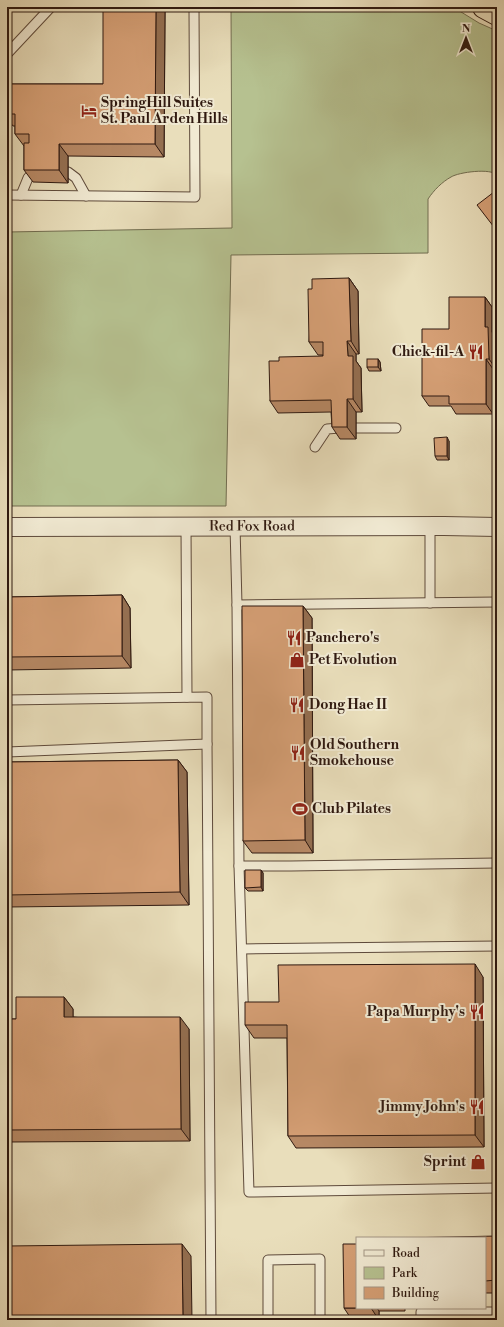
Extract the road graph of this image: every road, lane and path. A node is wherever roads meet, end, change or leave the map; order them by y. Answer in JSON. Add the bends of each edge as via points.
{"nodes":[{"id":1,"x":51,"y":7,"type":"edge"},
{"id":2,"x":193,"y":7,"type":"edge"},
{"id":3,"x":484,"y":7,"type":"edge"},
{"id":4,"x":497,"y":14,"type":"edge"},
{"id":5,"x":7,"y":54,"type":"edge"},
{"id":6,"x":33,"y":172,"type":"edge"},
{"id":7,"x":68,"y":172,"type":"dead end"},
{"id":8,"x":7,"y":195,"type":"edge"},
{"id":9,"x":21,"y":195,"type":"junction"},
{"id":10,"x":86,"y":196,"type":"junction"},
{"id":11,"x":340,"y":428,"type":"edge"},
{"id":12,"x":356,"y":428,"type":"dead end"},
{"id":13,"x":396,"y":428,"type":"dead end"},
{"id":14,"x":315,"y":448,"type":"dead end"},
{"id":15,"x":235,"y":526,"type":"junction"},
{"id":16,"x":430,"y":526,"type":"junction"},
{"id":17,"x":7,"y":527,"type":"edge"},
{"id":18,"x":186,"y":527,"type":"junction"},
{"id":19,"x":497,"y":527,"type":"edge"},
{"id":20,"x":497,"y":602,"type":"edge"},
{"id":21,"x":430,"y":603,"type":"junction"},
{"id":22,"x":237,"y":605,"type":"junction"},
{"id":23,"x":187,"y":697,"type":"junction"},
{"id":24,"x":7,"y":700,"type":"edge"},
{"id":25,"x":207,"y":744,"type":"junction"},
{"id":26,"x":7,"y":752,"type":"edge"},
{"id":27,"x":497,"y":863,"type":"edge"},
{"id":28,"x":239,"y":866,"type":"junction"},
{"id":29,"x":497,"y":946,"type":"edge"},
{"id":30,"x":242,"y":949,"type":"junction"},
{"id":31,"x":497,"y":1188,"type":"edge"},
{"id":32,"x":497,"y":1312,"type":"edge"},
{"id":33,"x":211,"y":1320,"type":"edge"},
{"id":34,"x":268,"y":1320,"type":"edge"},
{"id":35,"x":320,"y":1320,"type":"edge"},
{"id":36,"x":421,"y":1320,"type":"edge"}],
"edges":[{"from":1,"to":5,"type":"lane"},
{"from":2,"to":10,"type":"lane","via":[[194,197]]},
{"from":3,"to":4,"type":"highway"},
{"from":6,"to":9,"type":"lane"},
{"from":7,"to":10,"type":"lane","via":[[76,178]]},
{"from":8,"to":9,"type":"lane"},
{"from":9,"to":10,"type":"lane"},
{"from":11,"to":14,"type":"lane","via":[[327,429]]},
{"from":12,"to":13,"type":"lane"},
{"from":15,"to":16,"type":"street","name":"Red Fox Road"},
{"from":15,"to":18,"type":"street","name":"Red Fox Road"},
{"from":15,"to":22,"type":"lane"},
{"from":16,"to":19,"type":"street","name":"Red Fox Road"},
{"from":16,"to":21,"type":"lane"},
{"from":17,"to":18,"type":"street","name":"Red Fox Road"},
{"from":18,"to":23,"type":"lane"},
{"from":20,"to":21,"type":"lane"},
{"from":21,"to":22,"type":"lane"},
{"from":22,"to":28,"type":"lane"},
{"from":23,"to":24,"type":"lane"},
{"from":23,"to":25,"type":"lane","via":[[207,697]]},
{"from":25,"to":26,"type":"lane"},
{"from":25,"to":33,"type":"lane"},
{"from":27,"to":28,"type":"lane"},
{"from":28,"to":30,"type":"lane"},
{"from":29,"to":30,"type":"lane"},
{"from":30,"to":31,"type":"lane","via":[[248,1192]]},
{"from":32,"to":36,"type":"lane","via":[[422,1312]]},
{"from":34,"to":35,"type":"lane","via":[[268,1260],[320,1259]]}]}
